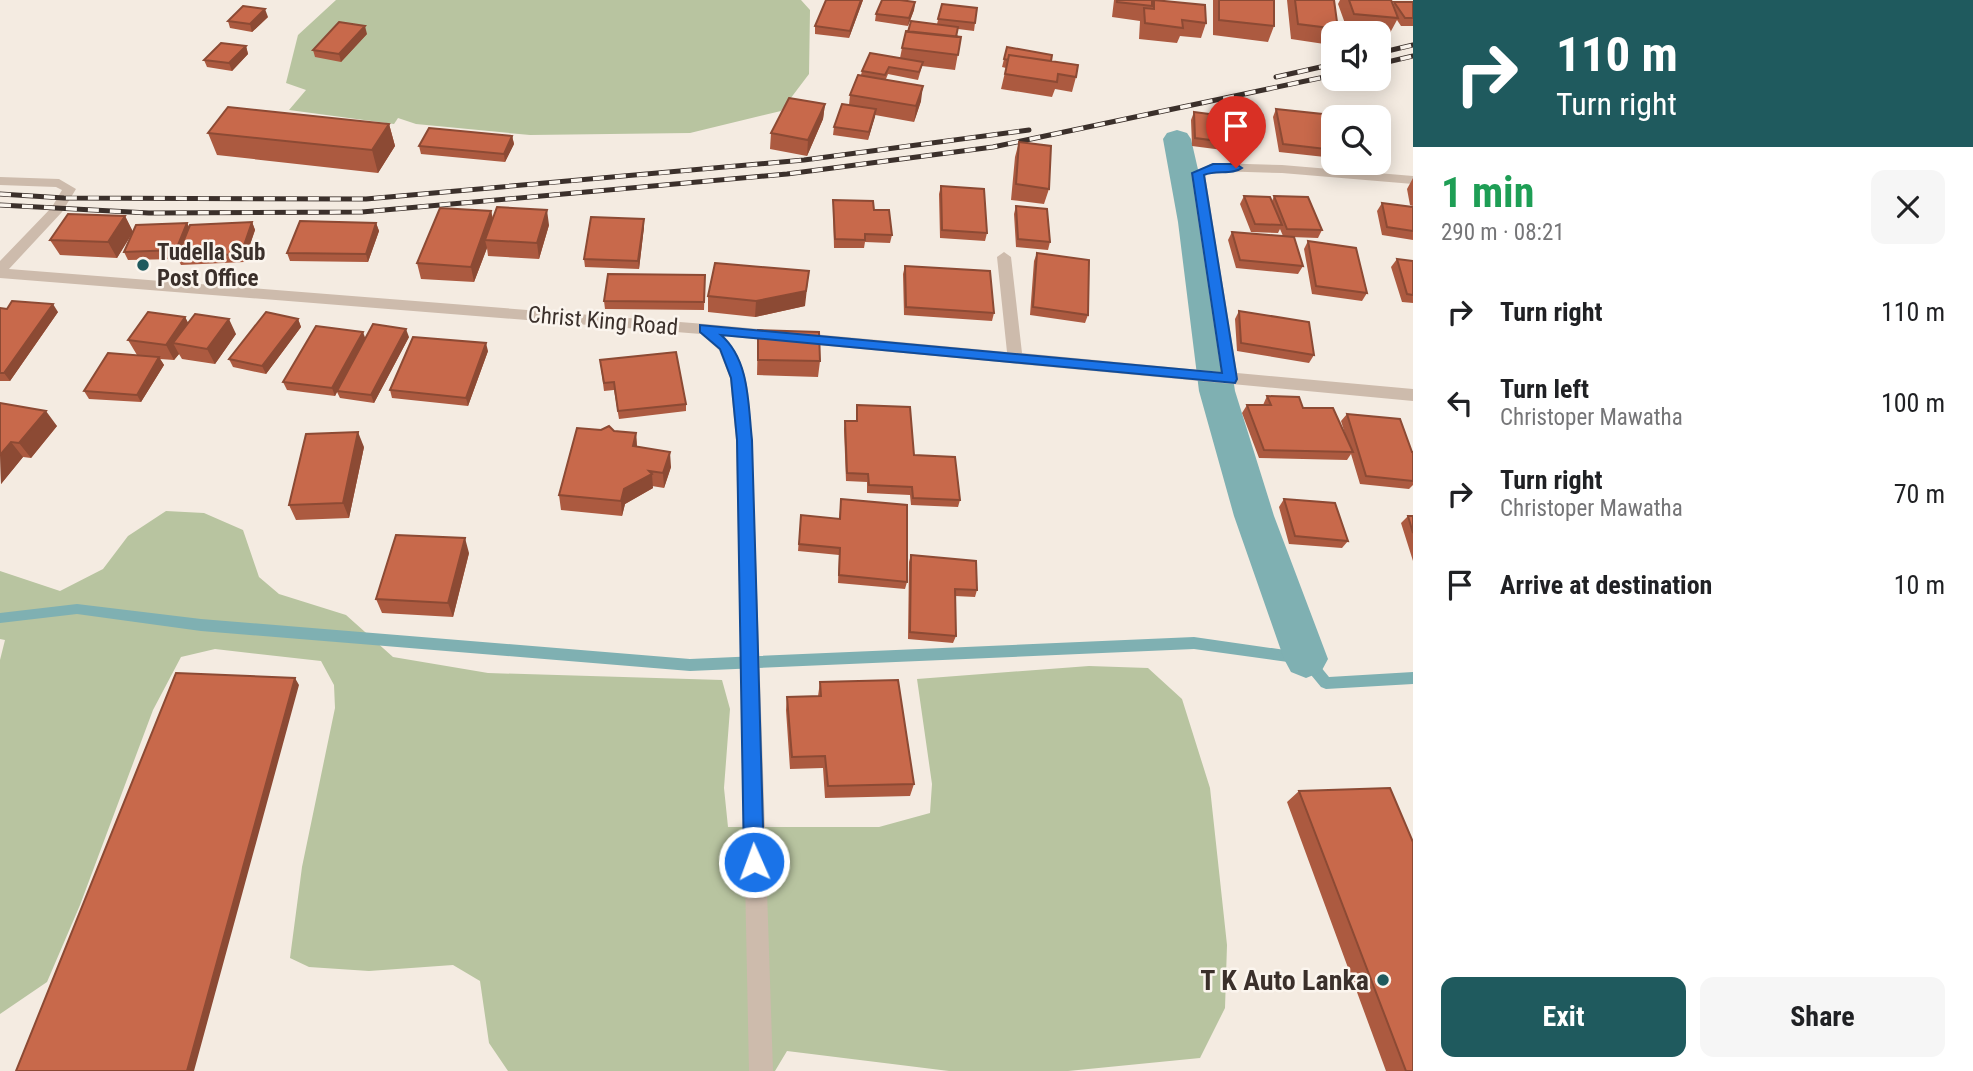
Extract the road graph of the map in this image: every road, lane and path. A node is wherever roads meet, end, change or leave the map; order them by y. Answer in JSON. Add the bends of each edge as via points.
{"nodes":[{"id":1,"x":1413,"y":180,"type":"edge"},
{"id":2,"x":0,"y":181,"type":"edge"},
{"id":3,"x":1004,"y":257,"type":"dead end"},
{"id":4,"x":0,"y":271,"type":"edge"},
{"id":5,"x":705,"y":329,"type":"junction"},
{"id":6,"x":1015,"y":358,"type":"junction"},
{"id":7,"x":1230,"y":379,"type":"junction"},
{"id":8,"x":1413,"y":395,"type":"edge"},
{"id":9,"x":761,"y":1071,"type":"edge"}],
"edges":[{"from":1,"to":7,"type":"street","via":[[1282,169],[1213,167],[1198,173]]},
{"from":2,"to":4,"type":"street","via":[[59,183],[69,189],[57,209]]},
{"from":3,"to":6,"type":"street"},
{"from":4,"to":5,"type":"street","name":"Christ King Road"},
{"from":5,"to":6,"type":"street"},
{"from":5,"to":9,"type":"street","name":"Christ King Road","via":[[726,347],[738,378],[744,440]]},
{"from":6,"to":7,"type":"street"},
{"from":7,"to":8,"type":"street"}]}
